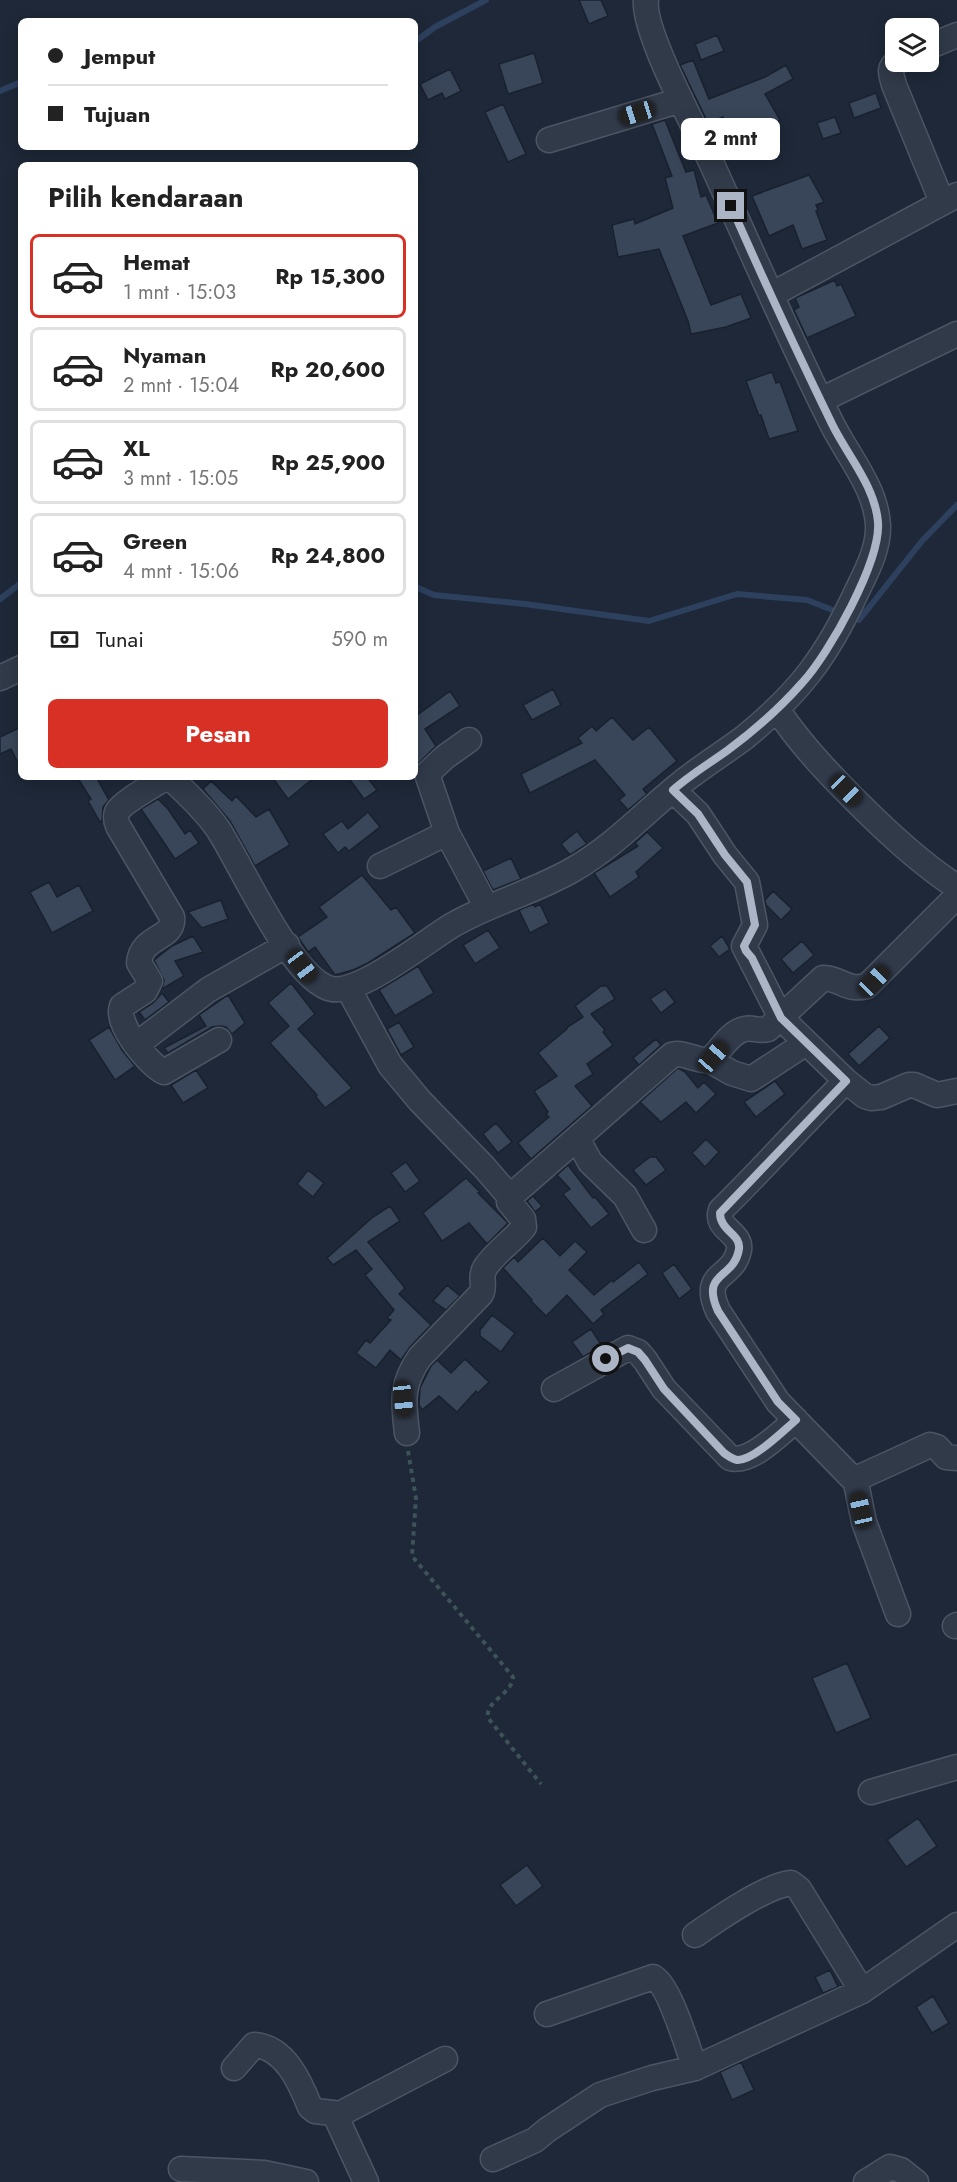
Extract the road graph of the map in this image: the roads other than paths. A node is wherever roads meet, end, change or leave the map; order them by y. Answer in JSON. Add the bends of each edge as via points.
{"nodes":[{"id":1,"x":646,"y":0,"type":"edge"},
{"id":2,"x":957,"y":35,"type":"edge"},
{"id":3,"x":939,"y":42,"type":"edge"},
{"id":4,"x":891,"y":72,"type":"edge"},
{"id":5,"x":681,"y":100,"type":"junction"},
{"id":6,"x":549,"y":140,"type":"dead end"},
{"id":7,"x":949,"y":199,"type":"edge"},
{"id":8,"x":771,"y":295,"type":"junction"},
{"id":9,"x":957,"y":334,"type":"edge"},
{"id":10,"x":821,"y":400,"type":"junction"},
{"id":11,"x":18,"y":669,"type":"edge"},
{"id":12,"x":0,"y":678,"type":"edge"},
{"id":13,"x":777,"y":709,"type":"junction"},
{"id":14,"x":469,"y":740,"type":"dead end"},
{"id":15,"x":163,"y":780,"type":"edge"},
{"id":16,"x":172,"y":780,"type":"edge"},
{"id":17,"x":673,"y":790,"type":"junction"},
{"id":18,"x":447,"y":833,"type":"junction"},
{"id":19,"x":380,"y":866,"type":"dead end"},
{"id":20,"x":957,"y":887,"type":"edge"},
{"id":21,"x":957,"y":896,"type":"edge"},
{"id":22,"x":488,"y":908,"type":"junction"},
{"id":23,"x":287,"y":945,"type":"junction"},
{"id":24,"x":348,"y":988,"type":"junction"},
{"id":25,"x":781,"y":1018,"type":"junction"},
{"id":26,"x":219,"y":1040,"type":"dead end"},
{"id":27,"x":806,"y":1043,"type":"junction"},
{"id":28,"x":136,"y":1044,"type":"junction"},
{"id":29,"x":709,"y":1060,"type":"junction"},
{"id":30,"x":846,"y":1081,"type":"junction"},
{"id":31,"x":957,"y":1091,"type":"edge"},
{"id":32,"x":577,"y":1138,"type":"junction"},
{"id":33,"x":510,"y":1197,"type":"junction"},
{"id":34,"x":644,"y":1230,"type":"dead end"},
{"id":35,"x":554,"y":1389,"type":"dead end"},
{"id":36,"x":796,"y":1420,"type":"junction"},
{"id":37,"x":406,"y":1433,"type":"road end"},
{"id":38,"x":957,"y":1458,"type":"edge"},
{"id":39,"x":855,"y":1478,"type":"junction"},
{"id":40,"x":898,"y":1614,"type":"dead end"},
{"id":41,"x":957,"y":1767,"type":"edge"},
{"id":42,"x":872,"y":1792,"type":"dead end"},
{"id":43,"x":957,"y":1925,"type":"edge"},
{"id":44,"x":696,"y":1935,"type":"dead end"},
{"id":45,"x":862,"y":1991,"type":"junction"},
{"id":46,"x":547,"y":2014,"type":"dead end"},
{"id":47,"x":445,"y":2058,"type":"dead end"},
{"id":48,"x":234,"y":2068,"type":"dead end"},
{"id":49,"x":695,"y":2068,"type":"junction"},
{"id":50,"x":338,"y":2115,"type":"junction"},
{"id":51,"x":493,"y":2158,"type":"dead end"},
{"id":52,"x":181,"y":2169,"type":"dead end"},
{"id":53,"x":306,"y":2182,"type":"edge"},
{"id":54,"x":366,"y":2182,"type":"edge"},
{"id":55,"x":866,"y":2182,"type":"edge"},
{"id":56,"x":916,"y":2182,"type":"edge"}],
"edges":[{"from":1,"to":5,"type":"street","via":[[651,29]]},
{"from":2,"to":3,"type":"street"},
{"from":4,"to":7,"type":"street"},
{"from":5,"to":6,"type":"street"},
{"from":5,"to":8,"type":"street"},
{"from":7,"to":8,"type":"street"},
{"from":8,"to":10,"type":"street"},
{"from":9,"to":10,"type":"street"},
{"from":10,"to":13,"type":"street","via":[[872,499],[878,520],[876,541],[864,577],[825,654]]},
{"from":11,"to":12,"type":"street"},
{"from":13,"to":17,"type":"street"},
{"from":13,"to":20,"type":"street","via":[[862,807]]},
{"from":14,"to":18,"type":"street","via":[[427,774]]},
{"from":15,"to":28,"type":"street","via":[[121,808],[116,820],[173,922],[169,930],[141,952],[138,963],[150,981],[148,987],[120,1008],[121,1019]]},
{"from":16,"to":23,"type":"street","via":[[195,800],[214,824]]},
{"from":17,"to":22,"type":"street","via":[[585,862]]},
{"from":17,"to":25,"type":"street","via":[[698,814],[747,882],[755,925],[744,946]]},
{"from":18,"to":19,"type":"street"},
{"from":18,"to":22,"type":"street"},
{"from":21,"to":25,"type":"street","via":[[867,986],[851,988],[823,978]]},
{"from":22,"to":24,"type":"street"},
{"from":23,"to":24,"type":"street","via":[[320,985],[336,990]]},
{"from":23,"to":28,"type":"street","via":[[208,990]]},
{"from":24,"to":33,"type":"street","via":[[390,1065]]},
{"from":25,"to":27,"type":"street"},
{"from":25,"to":29,"type":"street","via":[[768,1029],[737,1032]]},
{"from":26,"to":28,"type":"street","via":[[164,1072]]},
{"from":27,"to":29,"type":"street","via":[[751,1079]]},
{"from":27,"to":30,"type":"street"},
{"from":29,"to":32,"type":"street","via":[[680,1053],[672,1055]]},
{"from":30,"to":31,"type":"street","via":[[871,1098],[909,1085],[937,1095]]},
{"from":30,"to":36,"type":"street","via":[[720,1213],[721,1221],[740,1245],[733,1262],[714,1283],[712,1298],[778,1402]]},
{"from":32,"to":33,"type":"street"},
{"from":32,"to":34,"type":"street","via":[[590,1162],[625,1196]]},
{"from":33,"to":37,"type":"street","via":[[509,1202],[525,1227],[486,1266],[481,1294],[413,1367],[404,1390]]},
{"from":35,"to":36,"type":"street","via":[[628,1348],[638,1352],[664,1389],[730,1458],[743,1459],[755,1453]]},
{"from":36,"to":39,"type":"street","via":[[845,1474]]},
{"from":38,"to":39,"type":"street","via":[[946,1457],[930,1445]]},
{"from":39,"to":40,"type":"street","via":[[864,1522]]},
{"from":41,"to":42,"type":"street"},
{"from":43,"to":45,"type":"street"},
{"from":44,"to":45,"type":"street","via":[[717,1919],[791,1883],[799,1889]]},
{"from":45,"to":49,"type":"street"},
{"from":46,"to":49,"type":"street","via":[[657,1978],[667,1992]]},
{"from":47,"to":50,"type":"street"},
{"from":48,"to":50,"type":"street","via":[[254,2045],[267,2048],[291,2068],[310,2107]]},
{"from":49,"to":51,"type":"street","via":[[600,2095],[535,2140]]},
{"from":50,"to":54,"type":"street"},
{"from":52,"to":53,"type":"street","via":[[264,2174]]},
{"from":55,"to":56,"type":"street","via":[[890,2167]]}]}
